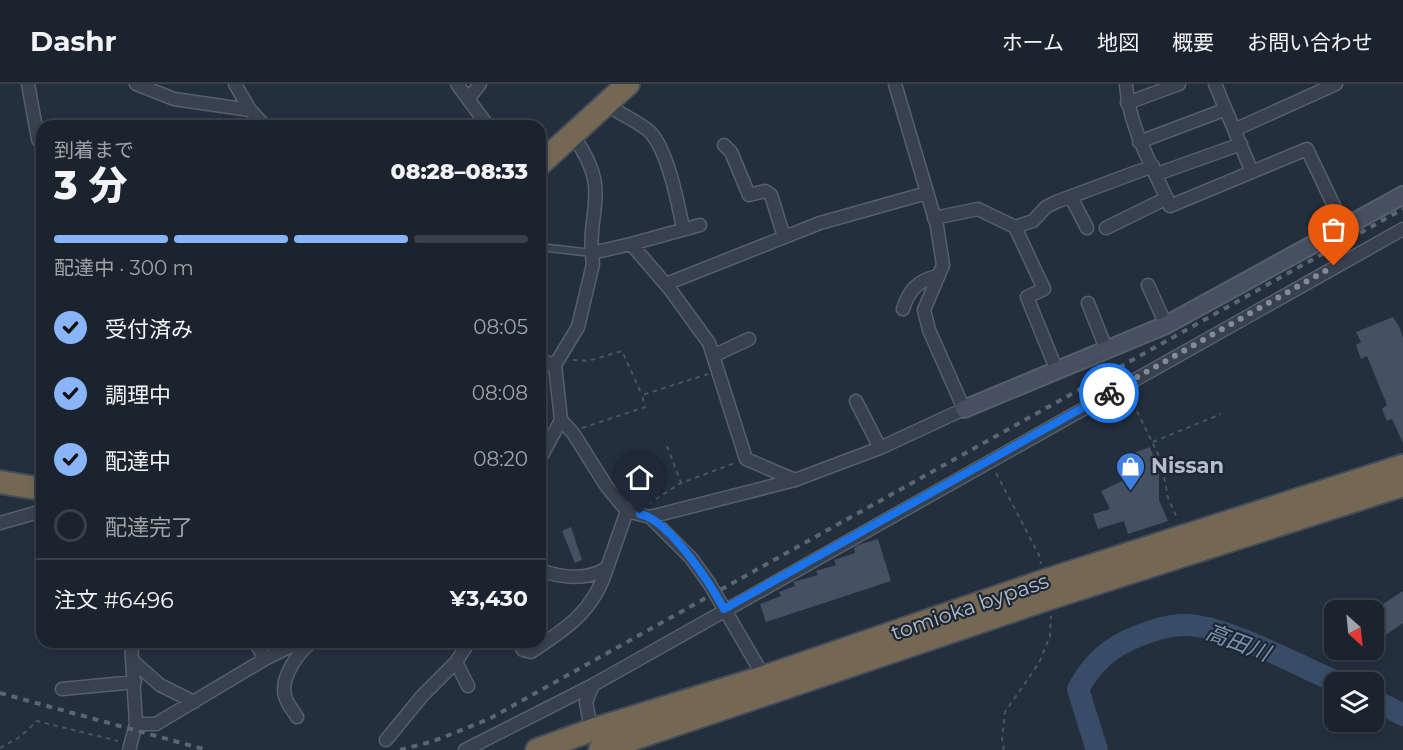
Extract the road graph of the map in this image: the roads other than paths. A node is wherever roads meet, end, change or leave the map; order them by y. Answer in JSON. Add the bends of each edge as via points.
{"nodes":[{"id":1,"x":28,"y":84,"type":"edge"},
{"id":2,"x":136,"y":84,"type":"edge"},
{"id":3,"x":235,"y":84,"type":"edge"},
{"id":4,"x":457,"y":84,"type":"edge"},
{"id":5,"x":480,"y":84,"type":"edge"},
{"id":6,"x":895,"y":84,"type":"edge"},
{"id":7,"x":1126,"y":84,"type":"edge"},
{"id":8,"x":1179,"y":84,"type":"edge"},
{"id":9,"x":1215,"y":84,"type":"edge"},
{"id":10,"x":1336,"y":84,"type":"edge"},
{"id":11,"x":619,"y":90,"type":"edge"},
{"id":12,"x":468,"y":99,"type":"junction"},
{"id":13,"x":1127,"y":104,"type":"junction"},
{"id":14,"x":250,"y":110,"type":"junction"},
{"id":15,"x":1224,"y":110,"type":"junction"},
{"id":16,"x":259,"y":120,"type":"edge"},
{"id":17,"x":484,"y":120,"type":"edge"},
{"id":18,"x":36,"y":128,"type":"edge"},
{"id":19,"x":1234,"y":130,"type":"junction"},
{"id":20,"x":573,"y":136,"type":"junction"},
{"id":21,"x":1139,"y":142,"type":"junction"},
{"id":22,"x":1240,"y":144,"type":"junction"},
{"id":23,"x":724,"y":145,"type":"dead end"},
{"id":24,"x":546,"y":159,"type":"edge"},
{"id":25,"x":1155,"y":170,"type":"junction"},
{"id":26,"x":1252,"y":172,"type":"junction"},
{"id":27,"x":927,"y":193,"type":"junction"},
{"id":28,"x":1403,"y":195,"type":"edge"},
{"id":29,"x":1071,"y":197,"type":"junction"},
{"id":30,"x":1167,"y":198,"type":"junction"},
{"id":31,"x":934,"y":218,"type":"junction"},
{"id":32,"x":700,"y":225,"type":"dead end"},
{"id":33,"x":1015,"y":227,"type":"junction"},
{"id":34,"x":683,"y":228,"type":"junction"},
{"id":35,"x":1087,"y":228,"type":"dead end"},
{"id":36,"x":1106,"y":228,"type":"dead end"},
{"id":37,"x":1345,"y":229,"type":"junction"},
{"id":38,"x":1403,"y":229,"type":"edge"},
{"id":39,"x":784,"y":237,"type":"junction"},
{"id":40,"x":631,"y":244,"type":"junction"},
{"id":41,"x":546,"y":248,"type":"edge"},
{"id":42,"x":592,"y":253,"type":"junction"},
{"id":43,"x":938,"y":276,"type":"junction"},
{"id":44,"x":666,"y":284,"type":"junction"},
{"id":45,"x":1148,"y":285,"type":"dead end"},
{"id":46,"x":1088,"y":303,"type":"dead end"},
{"id":47,"x":903,"y":309,"type":"dead end"},
{"id":48,"x":1166,"y":325,"type":"junction"},
{"id":49,"x":749,"y":339,"type":"dead end"},
{"id":50,"x":1107,"y":351,"type":"junction"},
{"id":51,"x":713,"y":356,"type":"junction"},
{"id":52,"x":546,"y":360,"type":"edge"},
{"id":53,"x":559,"y":360,"type":"junction"},
{"id":54,"x":1057,"y":371,"type":"junction"},
{"id":55,"x":856,"y":401,"type":"dead end"},
{"id":56,"x":964,"y":409,"type":"junction"},
{"id":57,"x":561,"y":420,"type":"junction"},
{"id":58,"x":546,"y":446,"type":"edge"},
{"id":59,"x":880,"y":448,"type":"junction"},
{"id":60,"x":1403,"y":466,"type":"edge"},
{"id":61,"x":795,"y":480,"type":"junction"},
{"id":62,"x":0,"y":482,"type":"edge"},
{"id":63,"x":1403,"y":485,"type":"edge"},
{"id":64,"x":36,"y":488,"type":"edge"},
{"id":65,"x":627,"y":511,"type":"junction"},
{"id":66,"x":36,"y":513,"type":"edge"},
{"id":67,"x":645,"y":515,"type":"junction"},
{"id":68,"x":0,"y":523,"type":"edge"},
{"id":69,"x":607,"y":568,"type":"junction"},
{"id":70,"x":546,"y":572,"type":"edge"},
{"id":71,"x":1047,"y":590,"type":"junction"},
{"id":72,"x":723,"y":607,"type":"junction"},
{"id":73,"x":546,"y":642,"type":"edge"},
{"id":74,"x":131,"y":648,"type":"edge"},
{"id":75,"x":259,"y":648,"type":"edge"},
{"id":76,"x":287,"y":648,"type":"edge"},
{"id":77,"x":301,"y":648,"type":"edge"},
{"id":78,"x":465,"y":648,"type":"edge"},
{"id":79,"x":522,"y":648,"type":"edge"},
{"id":80,"x":537,"y":648,"type":"edge"},
{"id":81,"x":265,"y":659,"type":"junction"},
{"id":82,"x":133,"y":662,"type":"junction"},
{"id":83,"x":456,"y":662,"type":"junction"},
{"id":84,"x":764,"y":677,"type":"junction"},
{"id":85,"x":135,"y":682,"type":"junction"},
{"id":86,"x":593,"y":685,"type":"junction"},
{"id":87,"x":468,"y":686,"type":"dead end"},
{"id":88,"x":62,"y":689,"type":"dead end"},
{"id":89,"x":194,"y":702,"type":"junction"},
{"id":90,"x":297,"y":717,"type":"dead end"},
{"id":91,"x":136,"y":723,"type":"junction"},
{"id":92,"x":386,"y":740,"type":"dead end"},
{"id":93,"x":595,"y":743,"type":"edge"},
{"id":94,"x":129,"y":748,"type":"edge"},
{"id":95,"x":465,"y":750,"type":"edge"},
{"id":96,"x":537,"y":750,"type":"edge"}],
"edges":[{"from":1,"to":18,"type":"street"},
{"from":2,"to":14,"type":"street","via":[[174,99]]},
{"from":3,"to":14,"type":"street"},
{"from":4,"to":12,"type":"street"},
{"from":5,"to":12,"type":"street"},
{"from":6,"to":27,"type":"street"},
{"from":7,"to":13,"type":"street"},
{"from":8,"to":13,"type":"street"},
{"from":9,"to":15,"type":"street"},
{"from":10,"to":19,"type":"street"},
{"from":11,"to":20,"type":"highway"},
{"from":11,"to":34,"type":"street","via":[[663,153]]},
{"from":12,"to":17,"type":"street"},
{"from":13,"to":21,"type":"street"},
{"from":14,"to":16,"type":"street"},
{"from":15,"to":19,"type":"street"},
{"from":15,"to":21,"type":"street"},
{"from":19,"to":22,"type":"street"},
{"from":20,"to":24,"type":"highway"},
{"from":20,"to":42,"type":"street","via":[[595,175],[597,202]]},
{"from":21,"to":25,"type":"street"},
{"from":22,"to":25,"type":"street"},
{"from":22,"to":26,"type":"street"},
{"from":23,"to":39,"type":"street","via":[[731,152],[749,195],[769,191]]},
{"from":25,"to":29,"type":"street"},
{"from":25,"to":30,"type":"street"},
{"from":26,"to":30,"type":"street","via":[[1170,206]]},
{"from":26,"to":37,"type":"street","via":[[1308,149]]},
{"from":27,"to":31,"type":"street"},
{"from":27,"to":39,"type":"street"},
{"from":28,"to":37,"type":"street"},
{"from":29,"to":33,"type":"street","via":[[1046,207],[1033,221]]},
{"from":29,"to":35,"type":"street"},
{"from":30,"to":36,"type":"street"},
{"from":31,"to":33,"type":"street","via":[[978,209]]},
{"from":31,"to":43,"type":"street","via":[[943,266]]},
{"from":32,"to":34,"type":"street"},
{"from":33,"to":54,"type":"street","via":[[1044,289],[1027,297]]},
{"from":34,"to":40,"type":"street"},
{"from":37,"to":48,"type":"street"},
{"from":38,"to":72,"type":"street"},
{"from":39,"to":44,"type":"street"},
{"from":40,"to":42,"type":"street"},
{"from":40,"to":44,"type":"street"},
{"from":41,"to":42,"type":"lane"},
{"from":42,"to":53,"type":"street","via":[[593,264],[578,327]]},
{"from":43,"to":47,"type":"street","via":[[908,292]]},
{"from":43,"to":56,"type":"street","via":[[924,310]]},
{"from":44,"to":51,"type":"street","via":[[698,325]]},
{"from":45,"to":48,"type":"street"},
{"from":46,"to":50,"type":"street"},
{"from":48,"to":50,"type":"street"},
{"from":49,"to":51,"type":"street"},
{"from":50,"to":54,"type":"street"},
{"from":51,"to":61,"type":"street","via":[[746,459]]},
{"from":52,"to":53,"type":"street"},
{"from":53,"to":57,"type":"street"},
{"from":54,"to":56,"type":"street"},
{"from":55,"to":59,"type":"street"},
{"from":56,"to":59,"type":"street"},
{"from":57,"to":58,"type":"street"},
{"from":57,"to":65,"type":"street"},
{"from":59,"to":61,"type":"street"},
{"from":60,"to":71,"type":"highway","name":"tomioka bypass","via":[[1186,536]]},
{"from":61,"to":67,"type":"street"},
{"from":62,"to":64,"type":"highway"},
{"from":63,"to":71,"type":"highway","name":"tomioka bypass"},
{"from":65,"to":67,"type":"street"},
{"from":65,"to":69,"type":"street"},
{"from":66,"to":68,"type":"street"},
{"from":67,"to":72,"type":"street","bridge":true,"via":[[691,558]]},
{"from":69,"to":70,"type":"street","via":[[587,577]]},
{"from":69,"to":73,"type":"street","via":[[603,582],[574,624]]},
{"from":71,"to":84,"type":"highway","name":"tomioka bypass"},
{"from":71,"to":93,"type":"highway","name":"tomioka bypass"},
{"from":72,"to":84,"type":"street"},
{"from":72,"to":86,"type":"street"},
{"from":74,"to":82,"type":"street"},
{"from":75,"to":81,"type":"street"},
{"from":76,"to":81,"type":"street"},
{"from":77,"to":90,"type":"street","via":[[284,687],[284,695]]},
{"from":78,"to":83,"type":"street"},
{"from":79,"to":80,"type":"street","via":[[531,652]]},
{"from":81,"to":89,"type":"street"},
{"from":82,"to":85,"type":"street"},
{"from":82,"to":89,"type":"street","via":[[160,685]]},
{"from":83,"to":87,"type":"street"},
{"from":83,"to":92,"type":"street","via":[[423,694]]},
{"from":84,"to":93,"type":"highway","name":"tomioka bypass"},
{"from":85,"to":88,"type":"street"},
{"from":85,"to":91,"type":"street"},
{"from":86,"to":93,"type":"street","via":[[586,702]]},
{"from":86,"to":95,"type":"street"},
{"from":89,"to":91,"type":"street","via":[[156,724]]},
{"from":91,"to":94,"type":"street"},
{"from":93,"to":96,"type":"highway","name":"tomioka bypass"}]}
